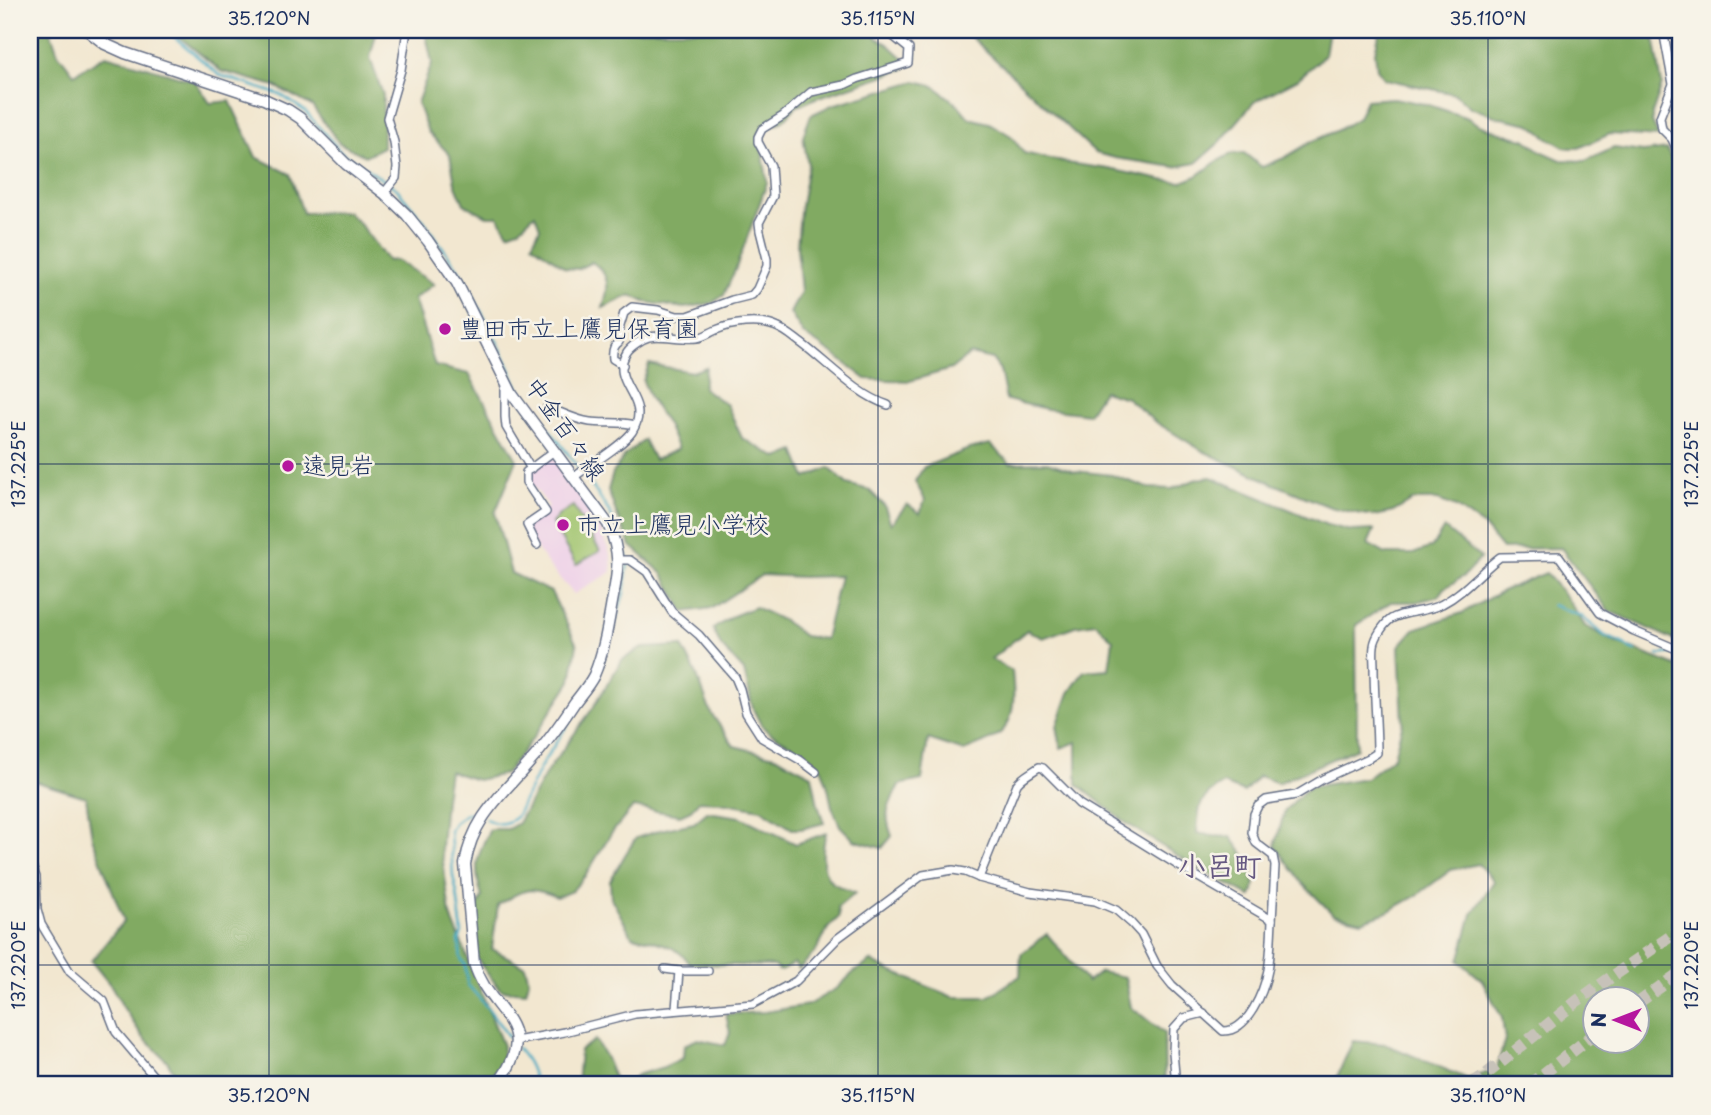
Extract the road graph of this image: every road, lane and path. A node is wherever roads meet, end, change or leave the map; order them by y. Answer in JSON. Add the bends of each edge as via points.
{"nodes":[{"id":1,"x":87,"y":30,"type":"edge"},
{"id":2,"x":407,"y":30,"type":"edge"},
{"id":3,"x":888,"y":30,"type":"edge"},
{"id":4,"x":1662,"y":30,"type":"edge"},
{"id":5,"x":1681,"y":159,"type":"edge"},
{"id":6,"x":386,"y":191,"type":"junction"},
{"id":7,"x":622,"y":365,"type":"junction"},
{"id":8,"x":508,"y":387,"type":"junction"},
{"id":9,"x":888,"y":405,"type":"dead end"},
{"id":10,"x":547,"y":407,"type":"dead end"},
{"id":11,"x":635,"y":425,"type":"junction"},
{"id":12,"x":554,"y":451,"type":"junction"},
{"id":13,"x":530,"y":469,"type":"junction"},
{"id":14,"x":575,"y":477,"type":"junction"},
{"id":15,"x":537,"y":545,"type":"dead end"},
{"id":16,"x":619,"y":560,"type":"junction"},
{"id":17,"x":1681,"y":651,"type":"edge"},
{"id":18,"x":816,"y":772,"type":"dead end"},
{"id":19,"x":30,"y":860,"type":"edge"},
{"id":20,"x":979,"y":878,"type":"junction"},
{"id":21,"x":1272,"y":920,"type":"junction"},
{"id":22,"x":665,"y":969,"type":"dead end"},
{"id":23,"x":678,"y":971,"type":"junction"},
{"id":24,"x":708,"y":971,"type":"dead end"},
{"id":25,"x":676,"y":1009,"type":"junction"},
{"id":26,"x":1204,"y":1013,"type":"junction"},
{"id":27,"x":516,"y":1041,"type":"junction"},
{"id":28,"x":161,"y":1085,"type":"edge"},
{"id":29,"x":497,"y":1085,"type":"edge"},
{"id":30,"x":1176,"y":1085,"type":"edge"}],
"edges":[{"from":1,"to":6,"type":"main road","name":"中金百々線","via":[[125,53],[288,110],[346,164]]},
{"from":2,"to":6,"type":"street","via":[[387,118],[397,167],[396,178]]},
{"from":3,"to":7,"type":"street","via":[[909,49],[908,63],[811,92],[758,136],[771,166],[773,196],[760,223],[767,265],[757,289],[747,298],[688,316],[637,306],[627,309],[612,354]]},
{"from":4,"to":5,"type":"street","via":[[1674,84],[1660,117],[1662,129]]},
{"from":6,"to":8,"type":"main road","name":"中金百々線","via":[[455,281]]},
{"from":7,"to":9,"type":"street","via":[[627,351],[649,337],[693,339],[736,324],[773,326]]},
{"from":7,"to":11,"type":"street","via":[[625,384],[639,407]]},
{"from":8,"to":12,"type":"main road","name":"中金百々線"},
{"from":8,"to":13,"type":"street","via":[[506,427]]},
{"from":10,"to":11,"type":"street","via":[[581,421]]},
{"from":11,"to":14,"type":"street","via":[[624,440]]},
{"from":12,"to":13,"type":"street"},
{"from":12,"to":14,"type":"main road","name":"中金百々線"},
{"from":13,"to":15,"type":"street","via":[[526,482],[546,512],[527,524]]},
{"from":14,"to":16,"type":"main road","name":"中金百々線","via":[[608,524]]},
{"from":16,"to":18,"type":"street","via":[[631,560],[647,572],[672,612],[735,677],[746,713],[762,738]]},
{"from":16,"to":27,"type":"main road","name":"中金百々線","via":[[604,647],[593,677],[552,736],[482,817],[468,848],[465,864],[474,963],[513,1027]]},
{"from":17,"to":21,"type":"street","via":[[1600,613],[1559,556],[1500,557],[1441,605],[1391,620],[1374,643],[1377,753],[1296,795],[1266,800],[1254,814],[1256,843],[1273,856],[1275,866]]},
{"from":19,"to":28,"type":"street","via":[[41,924],[70,971],[104,1001],[117,1032]]},
{"from":20,"to":21,"type":"street","via":[[1017,784],[1039,767],[1079,804]]},
{"from":20,"to":25,"type":"street","via":[[953,870],[923,875],[838,938],[796,981],[753,1004]]},
{"from":20,"to":26,"type":"street","via":[[1030,892],[1095,901],[1116,910],[1141,934],[1172,985]]},
{"from":21,"to":26,"type":"street","via":[[1268,970],[1246,1020],[1238,1028],[1223,1031]]},
{"from":22,"to":23,"type":"street"},
{"from":23,"to":24,"type":"street"},
{"from":23,"to":25,"type":"street"},
{"from":25,"to":27,"type":"street"},
{"from":26,"to":30,"type":"street","via":[[1184,1018],[1174,1029]]},
{"from":27,"to":29,"type":"main road","via":[[514,1057]]}]}
